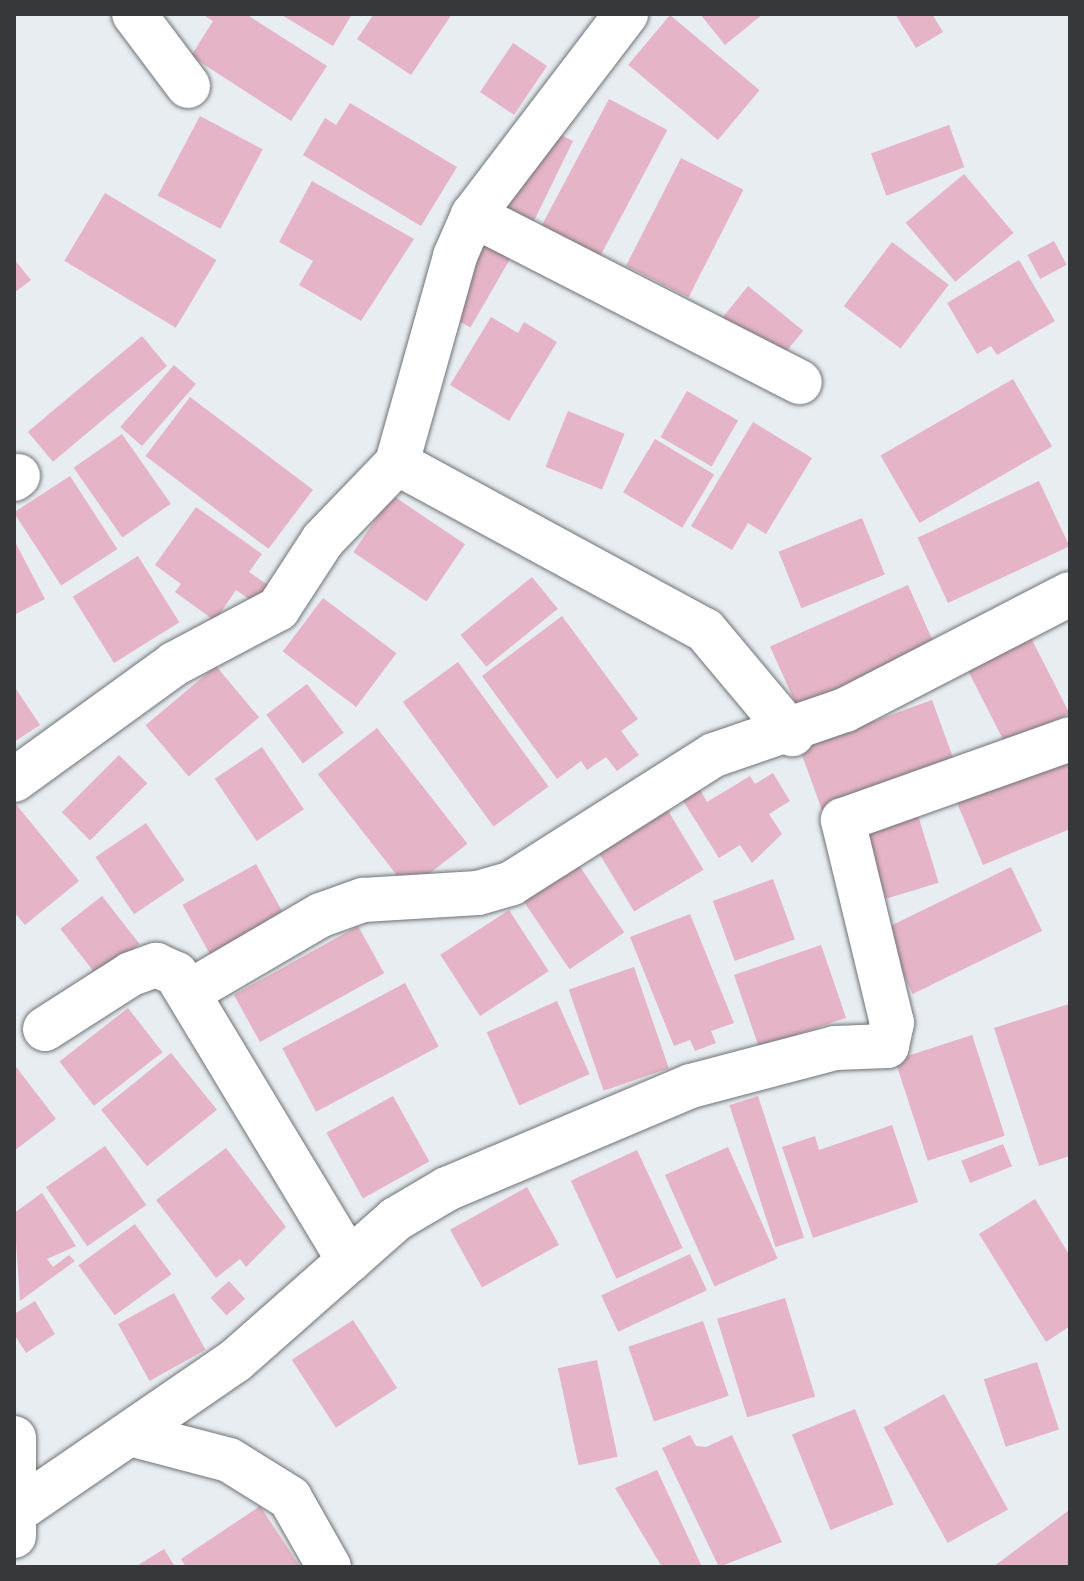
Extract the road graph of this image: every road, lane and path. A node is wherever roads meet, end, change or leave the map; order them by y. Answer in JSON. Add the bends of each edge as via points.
{"nodes":[{"id":1,"x":134,"y":14,"type":"edge"},
{"id":2,"x":626,"y":14,"type":"edge"},
{"id":3,"x":188,"y":86,"type":"dead end"},
{"id":4,"x":473,"y":215,"type":"junction"},
{"id":5,"x":800,"y":382,"type":"dead end"},
{"id":6,"x":397,"y":463,"type":"junction"},
{"id":7,"x":1070,"y":594,"type":"edge"},
{"id":8,"x":792,"y":734,"type":"junction"},
{"id":9,"x":1070,"y":739,"type":"edge"},
{"id":10,"x":14,"y":780,"type":"edge"},
{"id":11,"x":189,"y":992,"type":"junction"},
{"id":12,"x":45,"y":1029,"type":"dead end"},
{"id":13,"x":349,"y":1261,"type":"junction"},
{"id":14,"x":130,"y":1434,"type":"junction"},
{"id":15,"x":14,"y":1438,"type":"edge"},
{"id":16,"x":15,"y":1527,"type":"edge"},
{"id":17,"x":329,"y":1567,"type":"edge"}],
"edges":[{"from":1,"to":3,"type":"street"},
{"from":2,"to":4,"type":"street"},
{"from":4,"to":5,"type":"street"},
{"from":4,"to":6,"type":"street","via":[[455,256]]},
{"from":6,"to":8,"type":"street","via":[[705,630]]},
{"from":6,"to":10,"type":"street","via":[[323,540],[278,609],[174,664]]},
{"from":7,"to":8,"type":"street"},
{"from":8,"to":11,"type":"street","via":[[714,755],[512,883],[478,893],[363,900],[321,915]]},
{"from":9,"to":13,"type":"street","via":[[843,820],[892,1023],[887,1046],[835,1048],[691,1086],[447,1189],[396,1219]]},
{"from":11,"to":12,"type":"street","via":[[176,974],[156,965]]},
{"from":11,"to":13,"type":"street"},
{"from":13,"to":14,"type":"street","via":[[235,1361]]},
{"from":14,"to":16,"type":"street"},
{"from":14,"to":17,"type":"street","via":[[229,1460],[290,1498]]},
{"from":15,"to":16,"type":"street"}]}
